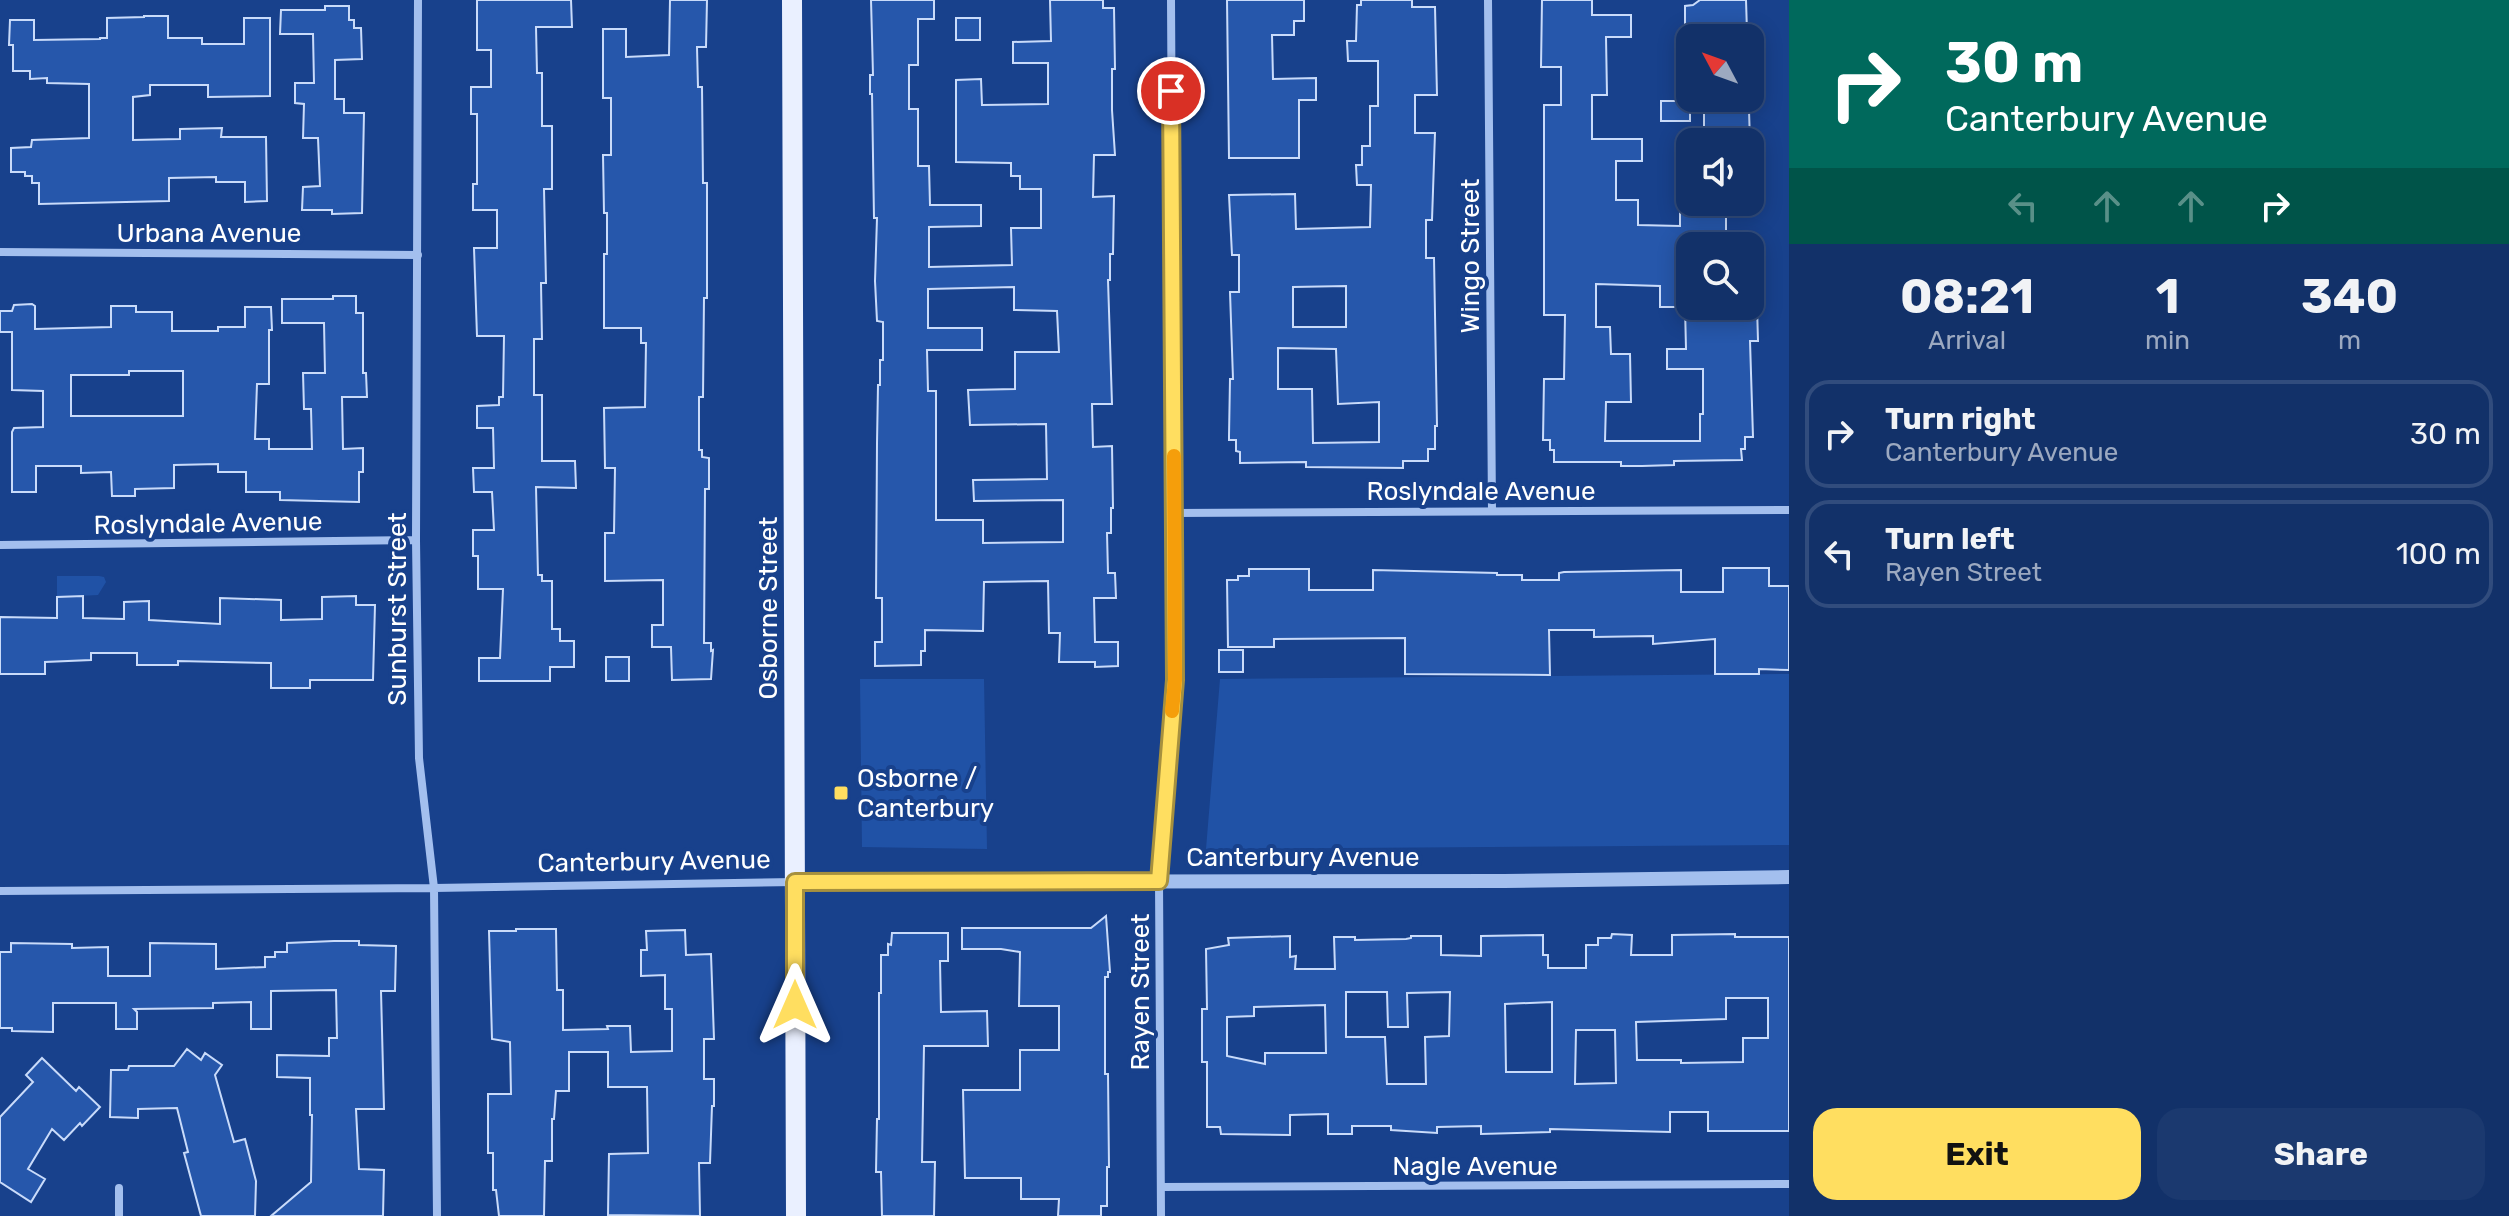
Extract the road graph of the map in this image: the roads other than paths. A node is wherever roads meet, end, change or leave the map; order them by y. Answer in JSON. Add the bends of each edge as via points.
{"nodes":[{"id":1,"x":418,"y":0,"type":"edge"},
{"id":2,"x":792,"y":0,"type":"edge"},
{"id":3,"x":1171,"y":0,"type":"edge"},
{"id":4,"x":1488,"y":0,"type":"edge"},
{"id":5,"x":0,"y":252,"type":"edge"},
{"id":6,"x":418,"y":255,"type":"junction"},
{"id":7,"x":1789,"y":510,"type":"edge"},
{"id":8,"x":1492,"y":511,"type":"junction"},
{"id":9,"x":1174,"y":513,"type":"junction"},
{"id":10,"x":416,"y":540,"type":"junction"},
{"id":11,"x":0,"y":545,"type":"edge"},
{"id":12,"x":1789,"y":877,"type":"edge"},
{"id":13,"x":1159,"y":881,"type":"junction"},
{"id":14,"x":795,"y":882,"type":"junction"},
{"id":15,"x":434,"y":888,"type":"junction"},
{"id":16,"x":0,"y":891,"type":"edge"},
{"id":17,"x":1789,"y":1184,"type":"edge"},
{"id":18,"x":1161,"y":1187,"type":"junction"},
{"id":19,"x":119,"y":1188,"type":"dead end"},
{"id":20,"x":119,"y":1216,"type":"edge"},
{"id":21,"x":437,"y":1216,"type":"edge"},
{"id":22,"x":796,"y":1216,"type":"edge"},
{"id":23,"x":1161,"y":1216,"type":"edge"}],
"edges":[{"from":1,"to":6,"type":"street","name":"Sunburst Street"},
{"from":2,"to":14,"type":"main road","name":"Osborne Street"},
{"from":3,"to":9,"type":"street","name":"Rayen Street"},
{"from":4,"to":8,"type":"street","name":"Wingo Street"},
{"from":5,"to":6,"type":"street","name":"Urbana Avenue"},
{"from":6,"to":10,"type":"street","name":"Sunburst Street"},
{"from":7,"to":8,"type":"street","name":"Roslyndale Avenue"},
{"from":8,"to":9,"type":"street","name":"Roslyndale Avenue"},
{"from":9,"to":13,"type":"street","name":"Rayen Street","via":[[1175,680]]},
{"from":10,"to":11,"type":"street","name":"Roslyndale Avenue"},
{"from":10,"to":15,"type":"street","name":"Sunburst Street","via":[[419,758]]},
{"from":12,"to":13,"type":"street","name":"Canterbury Avenue"},
{"from":13,"to":14,"type":"street","name":"Canterbury Avenue"},
{"from":13,"to":18,"type":"street","name":"Rayen Street"},
{"from":14,"to":15,"type":"street","name":"Canterbury Avenue"},
{"from":14,"to":22,"type":"main road","name":"Osborne Street"},
{"from":15,"to":16,"type":"street","name":"Canterbury Avenue"},
{"from":15,"to":21,"type":"street","name":"Sunburst Street"},
{"from":17,"to":18,"type":"street","name":"Nagle Avenue"},
{"from":18,"to":23,"type":"street","name":"Rayen Street"},
{"from":19,"to":20,"type":"street"}]}
